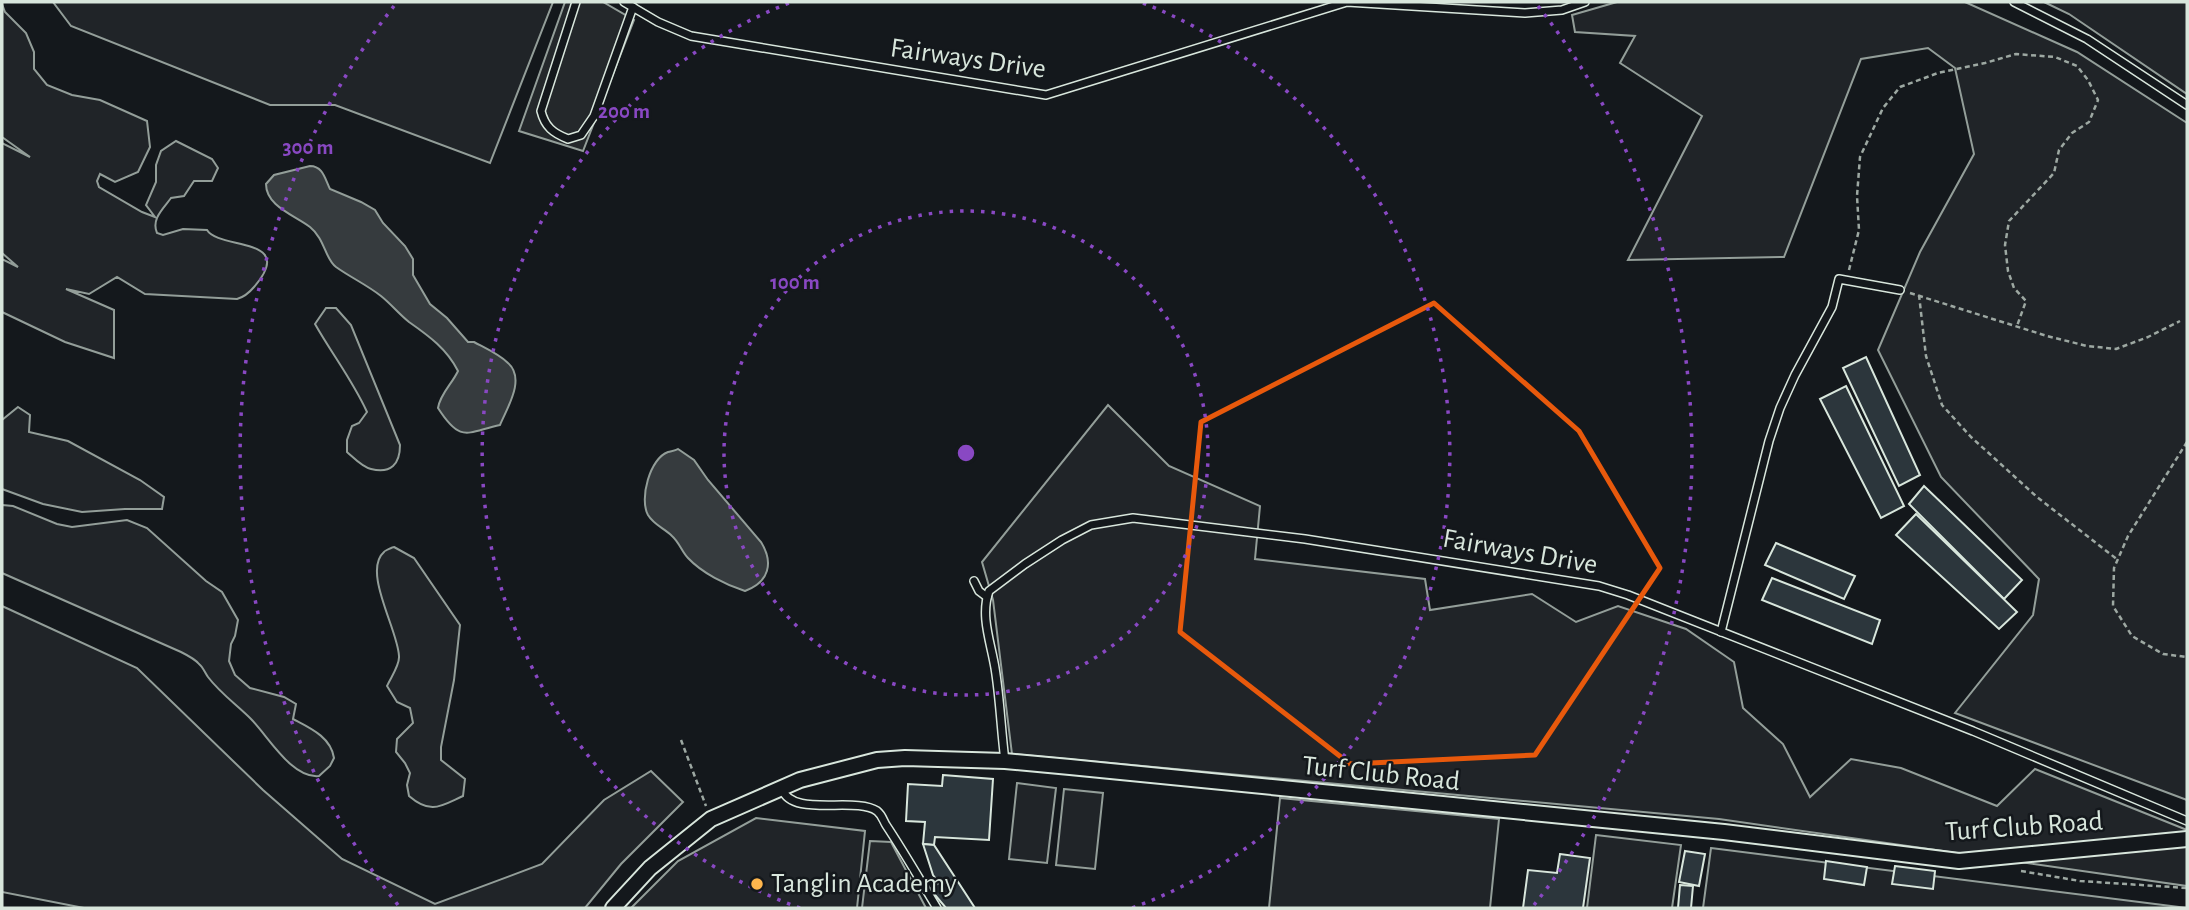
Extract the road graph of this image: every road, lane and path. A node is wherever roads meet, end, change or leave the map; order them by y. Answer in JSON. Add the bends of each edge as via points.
{"nodes":[{"id":1,"x":576,"y":2,"type":"edge"},
{"id":2,"x":624,"y":2,"type":"edge"},
{"id":3,"x":1585,"y":2,"type":"edge"},
{"id":4,"x":2014,"y":2,"type":"edge"},
{"id":5,"x":633,"y":7,"type":"junction"},
{"id":6,"x":2187,"y":105,"type":"edge"},
{"id":7,"x":1847,"y":280,"type":"junction"},
{"id":8,"x":1900,"y":290,"type":"dead end"},
{"id":9,"x":2180,"y":321,"type":"dead end"},
{"id":10,"x":2017,"y":326,"type":"junction"},
{"id":11,"x":2187,"y":442,"type":"edge"},
{"id":12,"x":2118,"y":560,"type":"junction"},
{"id":13,"x":974,"y":581,"type":"dead end"},
{"id":14,"x":986,"y":597,"type":"junction"},
{"id":15,"x":1721,"y":632,"type":"junction"},
{"id":16,"x":2187,"y":657,"type":"edge"},
{"id":17,"x":681,"y":740,"type":"dead end"},
{"id":18,"x":1005,"y":761,"type":"junction"},
{"id":19,"x":782,"y":789,"type":"junction"},
{"id":20,"x":711,"y":819,"type":"junction"},
{"id":21,"x":2187,"y":821,"type":"edge"},
{"id":22,"x":2187,"y":839,"type":"edge"},
{"id":23,"x":2013,"y":870,"type":"dead end"},
{"id":24,"x":2187,"y":888,"type":"edge"},
{"id":25,"x":613,"y":908,"type":"edge"},
{"id":26,"x":937,"y":908,"type":"edge"}],
"edges":[{"from":1,"to":5,"type":"lane","via":[[541,111],[546,125],[568,139],[581,135],[594,116]]},
{"from":2,"to":5,"type":"lane","name":"Fairways Drive"},
{"from":3,"to":5,"type":"lane","name":"Fairways Drive","via":[[1562,10],[1525,13],[1347,2],[1046,95],[691,36]]},
{"from":4,"to":6,"type":"lane","via":[[2087,39]]},
{"from":7,"to":8,"type":"lane"},
{"from":7,"to":10,"type":"path","via":[[1859,230],[1860,157],[1883,108],[1900,87],[2016,54],[2055,57],[2077,66],[2098,100],[2089,122],[2072,133],[2059,150],[2054,173],[2009,222],[2005,245],[2008,271],[2014,288],[2026,301]]},
{"from":7,"to":15,"type":"lane","via":[[1839,279],[1832,307],[1780,408]]},
{"from":9,"to":10,"type":"path","via":[[2116,349],[2087,346]]},
{"from":10,"to":12,"type":"path","via":[[1919,295],[1926,356],[1942,405],[2037,497]]},
{"from":11,"to":12,"type":"path"},
{"from":12,"to":16,"type":"path","via":[[2113,606],[2132,636],[2163,654]]},
{"from":13,"to":14,"type":"lane"},
{"from":14,"to":15,"type":"lane","name":"Fairways Drive","via":[[1025,564],[1091,524],[1133,518],[1306,538],[1588,583]]},
{"from":14,"to":18,"type":"lane"},
{"from":15,"to":21,"type":"lane","name":"Fairways Drive"},
{"from":17,"to":20,"type":"path"},
{"from":18,"to":19,"type":"street","name":"Turf Club Road","via":[[877,760]]},
{"from":18,"to":22,"type":"street","name":"Turf Club Road","via":[[1684,828],[1959,861]]},
{"from":19,"to":20,"type":"street","name":"Turf Club Road"},
{"from":19,"to":26,"type":"lane","via":[[795,803],[878,812]]},
{"from":20,"to":25,"type":"street","name":"Turf Club Road","via":[[650,868]]},
{"from":23,"to":24,"type":"path","via":[[2080,881]]}]}
